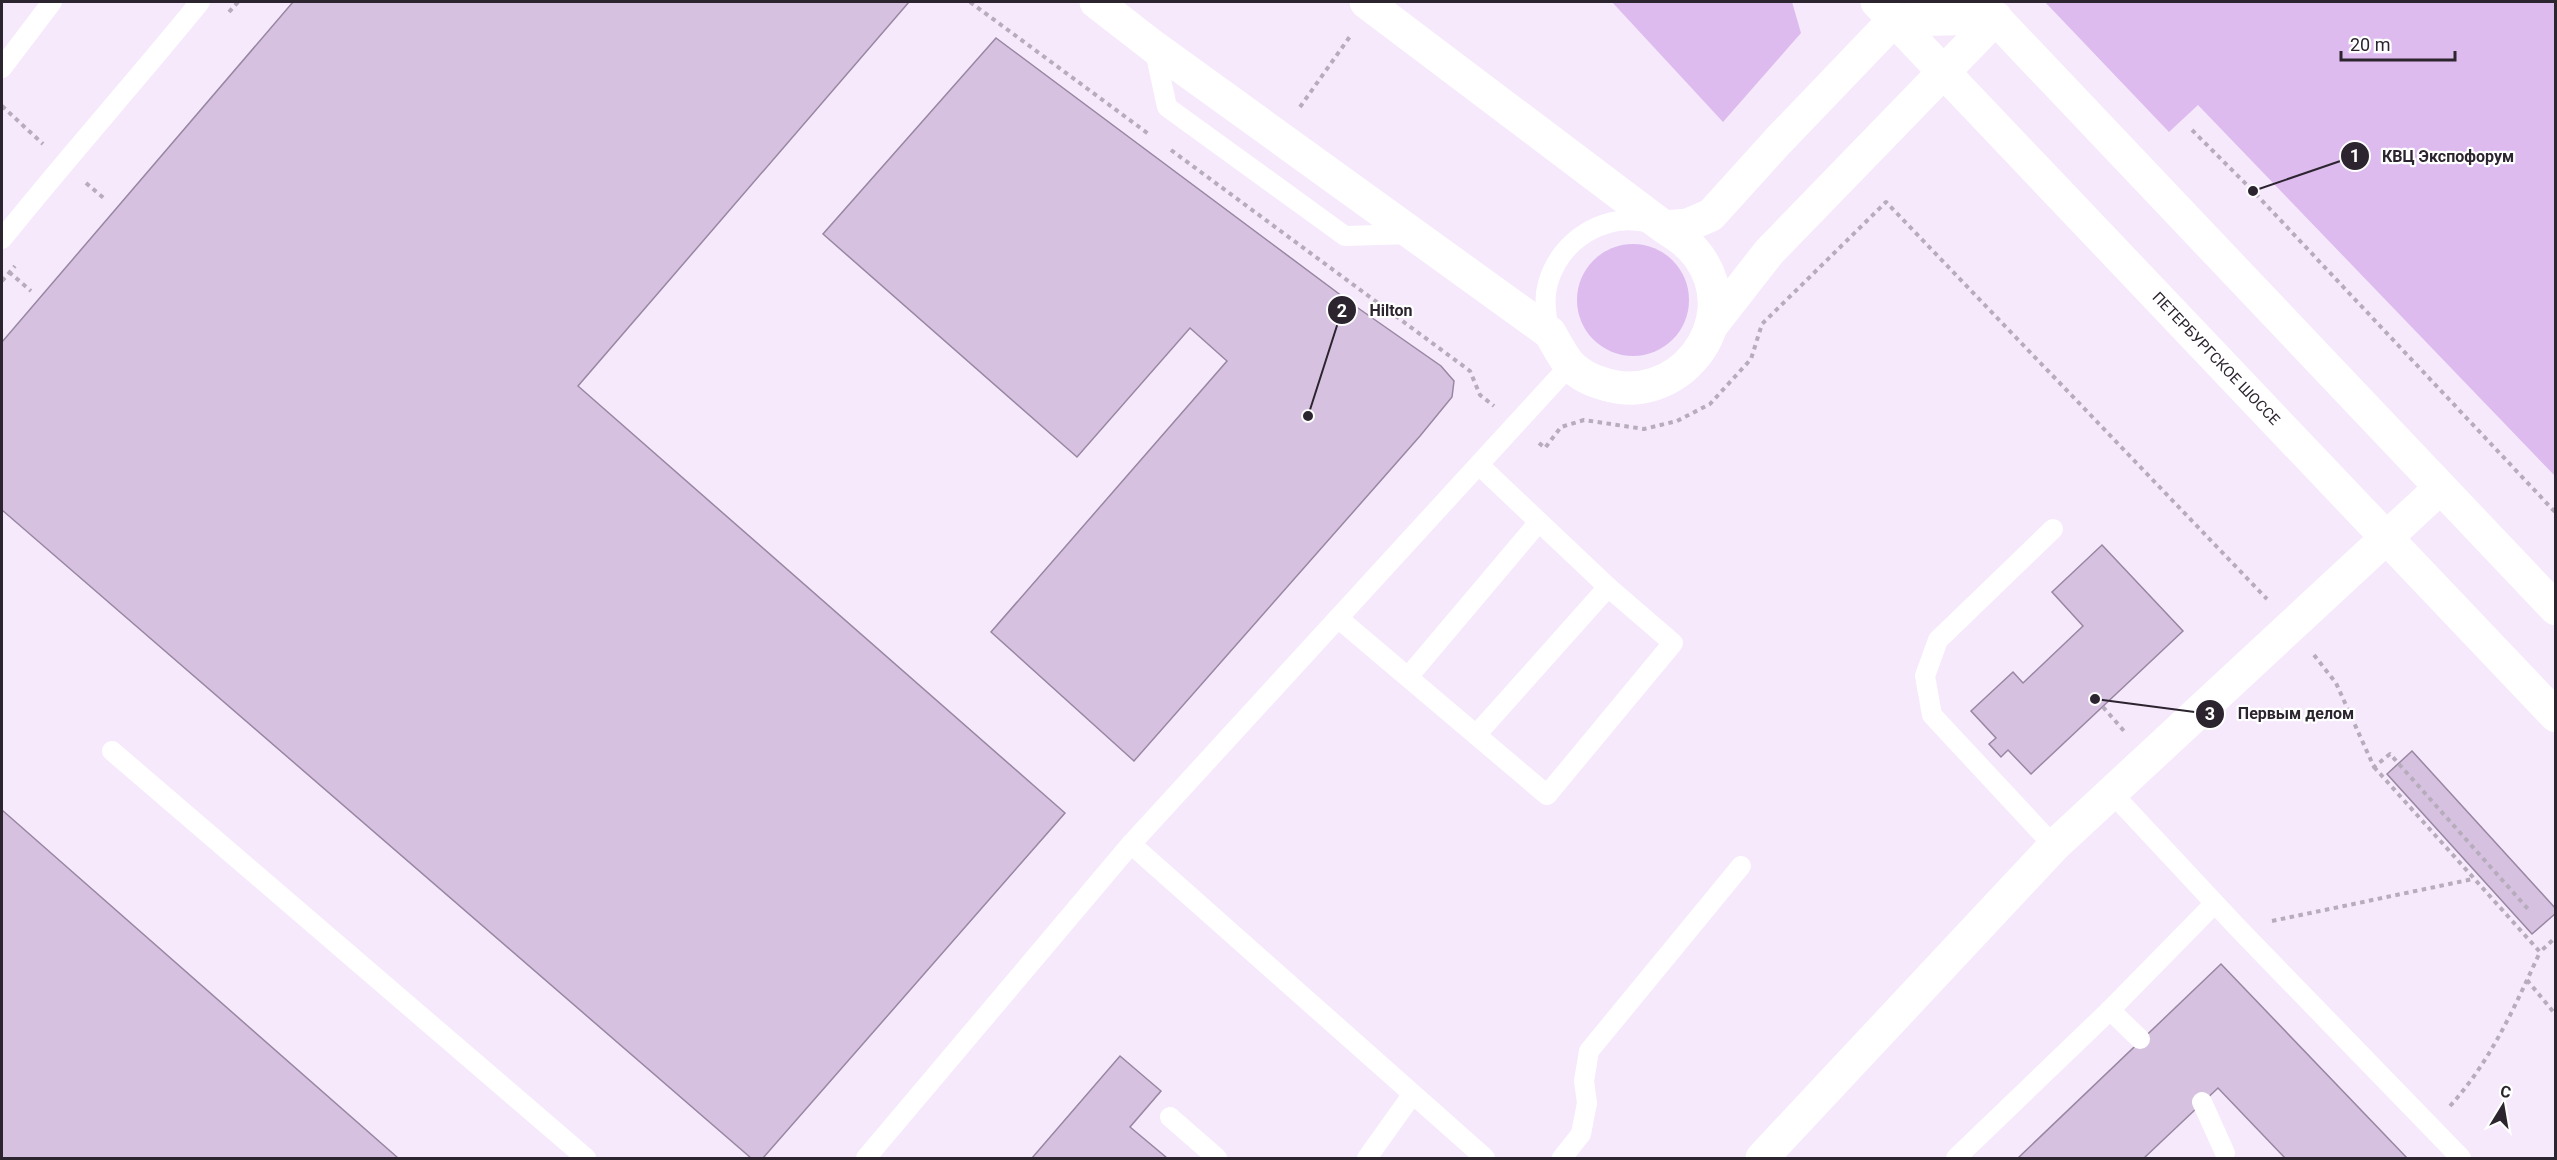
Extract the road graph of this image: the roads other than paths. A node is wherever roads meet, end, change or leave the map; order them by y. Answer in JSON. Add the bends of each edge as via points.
{"nodes":[{"id":1,"x":52,"y":2,"type":"edge"},
{"id":2,"x":200,"y":2,"type":"edge"},
{"id":3,"x":1096,"y":2,"type":"edge"},
{"id":4,"x":1369,"y":4,"type":"edge"},
{"id":5,"x":1988,"y":10,"type":"edge"},
{"id":6,"x":1886,"y":11,"type":"edge"},
{"id":7,"x":1154,"y":47,"type":"junction"},
{"id":8,"x":2,"y":68,"type":"edge"},
{"id":9,"x":1944,"y":73,"type":"junction"},
{"id":10,"x":1664,"y":228,"type":"junction"},
{"id":11,"x":1414,"y":234,"type":"junction"},
{"id":12,"x":2,"y":239,"type":"edge"},
{"id":13,"x":1712,"y":325,"type":"junction"},
{"id":14,"x":1550,"y":333,"type":"junction"},
{"id":15,"x":1570,"y":364,"type":"junction"},
{"id":16,"x":1479,"y":465,"type":"junction"},
{"id":17,"x":2440,"y":488,"type":"junction"},
{"id":18,"x":1538,"y":523,"type":"junction"},
{"id":19,"x":2053,"y":529,"type":"dead end"},
{"id":20,"x":2386,"y":538,"type":"junction"},
{"id":21,"x":1608,"y":587,"type":"junction"},
{"id":22,"x":2556,"y":609,"type":"edge"},
{"id":23,"x":1338,"y":618,"type":"junction"},
{"id":24,"x":1407,"y":677,"type":"junction"},
{"id":25,"x":2556,"y":716,"type":"edge"},
{"id":26,"x":1476,"y":735,"type":"junction"},
{"id":27,"x":112,"y":751,"type":"dead end"},
{"id":28,"x":2111,"y":792,"type":"junction"},
{"id":29,"x":1131,"y":844,"type":"junction"},
{"id":30,"x":2054,"y":846,"type":"junction"},
{"id":31,"x":1741,"y":866,"type":"dead end"},
{"id":32,"x":2214,"y":903,"type":"junction"},
{"id":33,"x":2110,"y":1010,"type":"junction"},
{"id":34,"x":2140,"y":1039,"type":"dead end"},
{"id":35,"x":1412,"y":1095,"type":"junction"},
{"id":36,"x":2202,"y":1102,"type":"dead end"},
{"id":37,"x":1170,"y":1117,"type":"dead end"},
{"id":38,"x":2225,"y":1157,"type":"edge"},
{"id":39,"x":586,"y":1158,"type":"edge"},
{"id":40,"x":866,"y":1158,"type":"edge"},
{"id":41,"x":1216,"y":1158,"type":"edge"},
{"id":42,"x":1367,"y":1158,"type":"edge"},
{"id":43,"x":1485,"y":1158,"type":"edge"},
{"id":44,"x":1562,"y":1158,"type":"edge"},
{"id":45,"x":1762,"y":1158,"type":"edge"},
{"id":46,"x":1956,"y":1158,"type":"edge"},
{"id":47,"x":2461,"y":1158,"type":"edge"}],
"edges":[{"from":1,"to":8,"type":"lane"},
{"from":2,"to":12,"type":"lane"},
{"from":3,"to":7,"type":"street"},
{"from":4,"to":10,"type":"street"},
{"from":5,"to":6,"type":"street"},
{"from":5,"to":9,"type":"street"},
{"from":5,"to":17,"type":"street"},
{"from":6,"to":9,"type":"street","name":"ПЕТЕРБУРГСКОЕ ШОССЕ"},
{"from":6,"to":10,"type":"street","via":[[1711,215],[1688,225]]},
{"from":7,"to":11,"type":"street"},
{"from":7,"to":11,"type":"lane","via":[[1167,107],[1345,236]]},
{"from":9,"to":13,"type":"street","via":[[1769,252]]},
{"from":9,"to":20,"type":"street","name":"ПЕТЕРБУРГСКОЕ ШОССЕ"},
{"from":10,"to":13,"type":"street","via":[[1684,240],[1700,257],[1710,278],[1714,301]]},
{"from":10,"to":14,"type":"lane","via":[[1640,220],[1616,221],[1592,228],[1572,243],[1556,262],[1547,285],[1545,310]]},
{"from":11,"to":14,"type":"street"},
{"from":13,"to":15,"type":"street","via":[[1702,348],[1686,368],[1664,382],[1640,389],[1614,388],[1590,380]]},
{"from":14,"to":15,"type":"street"},
{"from":15,"to":16,"type":"lane"},
{"from":16,"to":18,"type":"lane"},
{"from":16,"to":23,"type":"lane"},
{"from":17,"to":20,"type":"street"},
{"from":17,"to":22,"type":"street"},
{"from":18,"to":21,"type":"lane"},
{"from":18,"to":24,"type":"lane"},
{"from":19,"to":30,"type":"lane","via":[[1938,640],[1925,676],[1932,715]]},
{"from":20,"to":25,"type":"street","name":"ПЕТЕРБУРГСКОЕ ШОССЕ"},
{"from":20,"to":28,"type":"street"},
{"from":21,"to":26,"type":"lane"},
{"from":21,"to":26,"type":"lane","via":[[1673,643],[1547,795]]},
{"from":23,"to":24,"type":"lane"},
{"from":23,"to":29,"type":"lane"},
{"from":24,"to":26,"type":"lane"},
{"from":27,"to":39,"type":"lane"},
{"from":28,"to":30,"type":"street"},
{"from":28,"to":32,"type":"lane"},
{"from":29,"to":35,"type":"lane"},
{"from":29,"to":40,"type":"lane"},
{"from":30,"to":45,"type":"street"},
{"from":31,"to":44,"type":"lane","via":[[1589,1051],[1581,1134]]},
{"from":32,"to":33,"type":"lane"},
{"from":32,"to":47,"type":"lane"},
{"from":33,"to":34,"type":"lane"},
{"from":33,"to":46,"type":"lane"},
{"from":35,"to":42,"type":"lane"},
{"from":35,"to":43,"type":"lane"},
{"from":36,"to":38,"type":"lane"},
{"from":37,"to":41,"type":"lane"}]}
